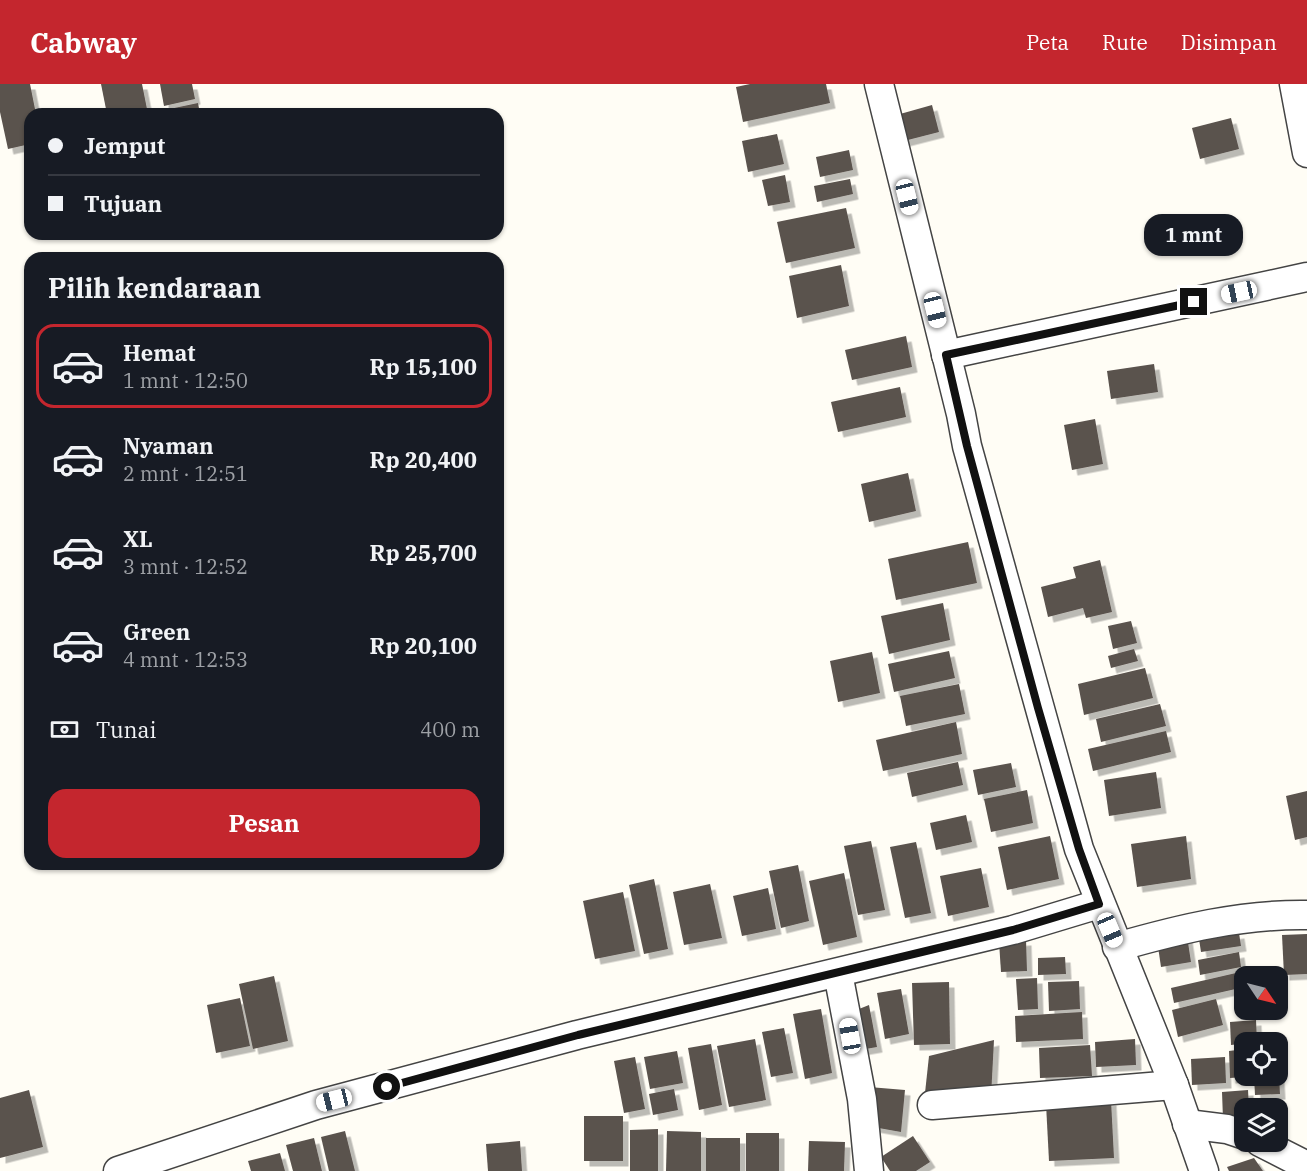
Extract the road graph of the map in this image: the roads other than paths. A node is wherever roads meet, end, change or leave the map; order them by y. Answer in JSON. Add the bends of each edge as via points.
{"nodes":[{"id":1,"x":879,"y":84,"type":"edge"},
{"id":2,"x":1294,"y":84,"type":"edge"},
{"id":3,"x":1307,"y":153,"type":"edge"},
{"id":4,"x":1307,"y":277,"type":"edge"},
{"id":5,"x":946,"y":355,"type":"junction"},
{"id":6,"x":1099,"y":904,"type":"junction"},
{"id":7,"x":1307,"y":915,"type":"edge"},
{"id":8,"x":1117,"y":947,"type":"junction"},
{"id":9,"x":838,"y":973,"type":"junction"},
{"id":10,"x":1174,"y":1085,"type":"junction"},
{"id":11,"x":932,"y":1106,"type":"dead end"},
{"id":12,"x":1187,"y":1124,"type":"junction"},
{"id":13,"x":1234,"y":1131,"type":"edge"},
{"id":14,"x":1280,"y":1152,"type":"edge"},
{"id":15,"x":1307,"y":1166,"type":"edge"},
{"id":16,"x":117,"y":1171,"type":"edge"},
{"id":17,"x":869,"y":1171,"type":"edge"},
{"id":18,"x":1204,"y":1171,"type":"edge"}],
"edges":[{"from":1,"to":5,"type":"street"},
{"from":2,"to":3,"type":"street"},
{"from":4,"to":5,"type":"street"},
{"from":5,"to":6,"type":"street","via":[[967,446],[1066,806]]},
{"from":6,"to":8,"type":"street"},
{"from":6,"to":9,"type":"street","via":[[1013,930]]},
{"from":7,"to":8,"type":"street","via":[[1270,914],[1208,922]]},
{"from":8,"to":10,"type":"street"},
{"from":9,"to":16,"type":"street","via":[[578,1035],[316,1105]]},
{"from":9,"to":17,"type":"street","via":[[862,1099]]},
{"from":10,"to":11,"type":"street"},
{"from":10,"to":12,"type":"street"},
{"from":12,"to":13,"type":"street"},
{"from":12,"to":18,"type":"street"},
{"from":14,"to":15,"type":"street"}]}
